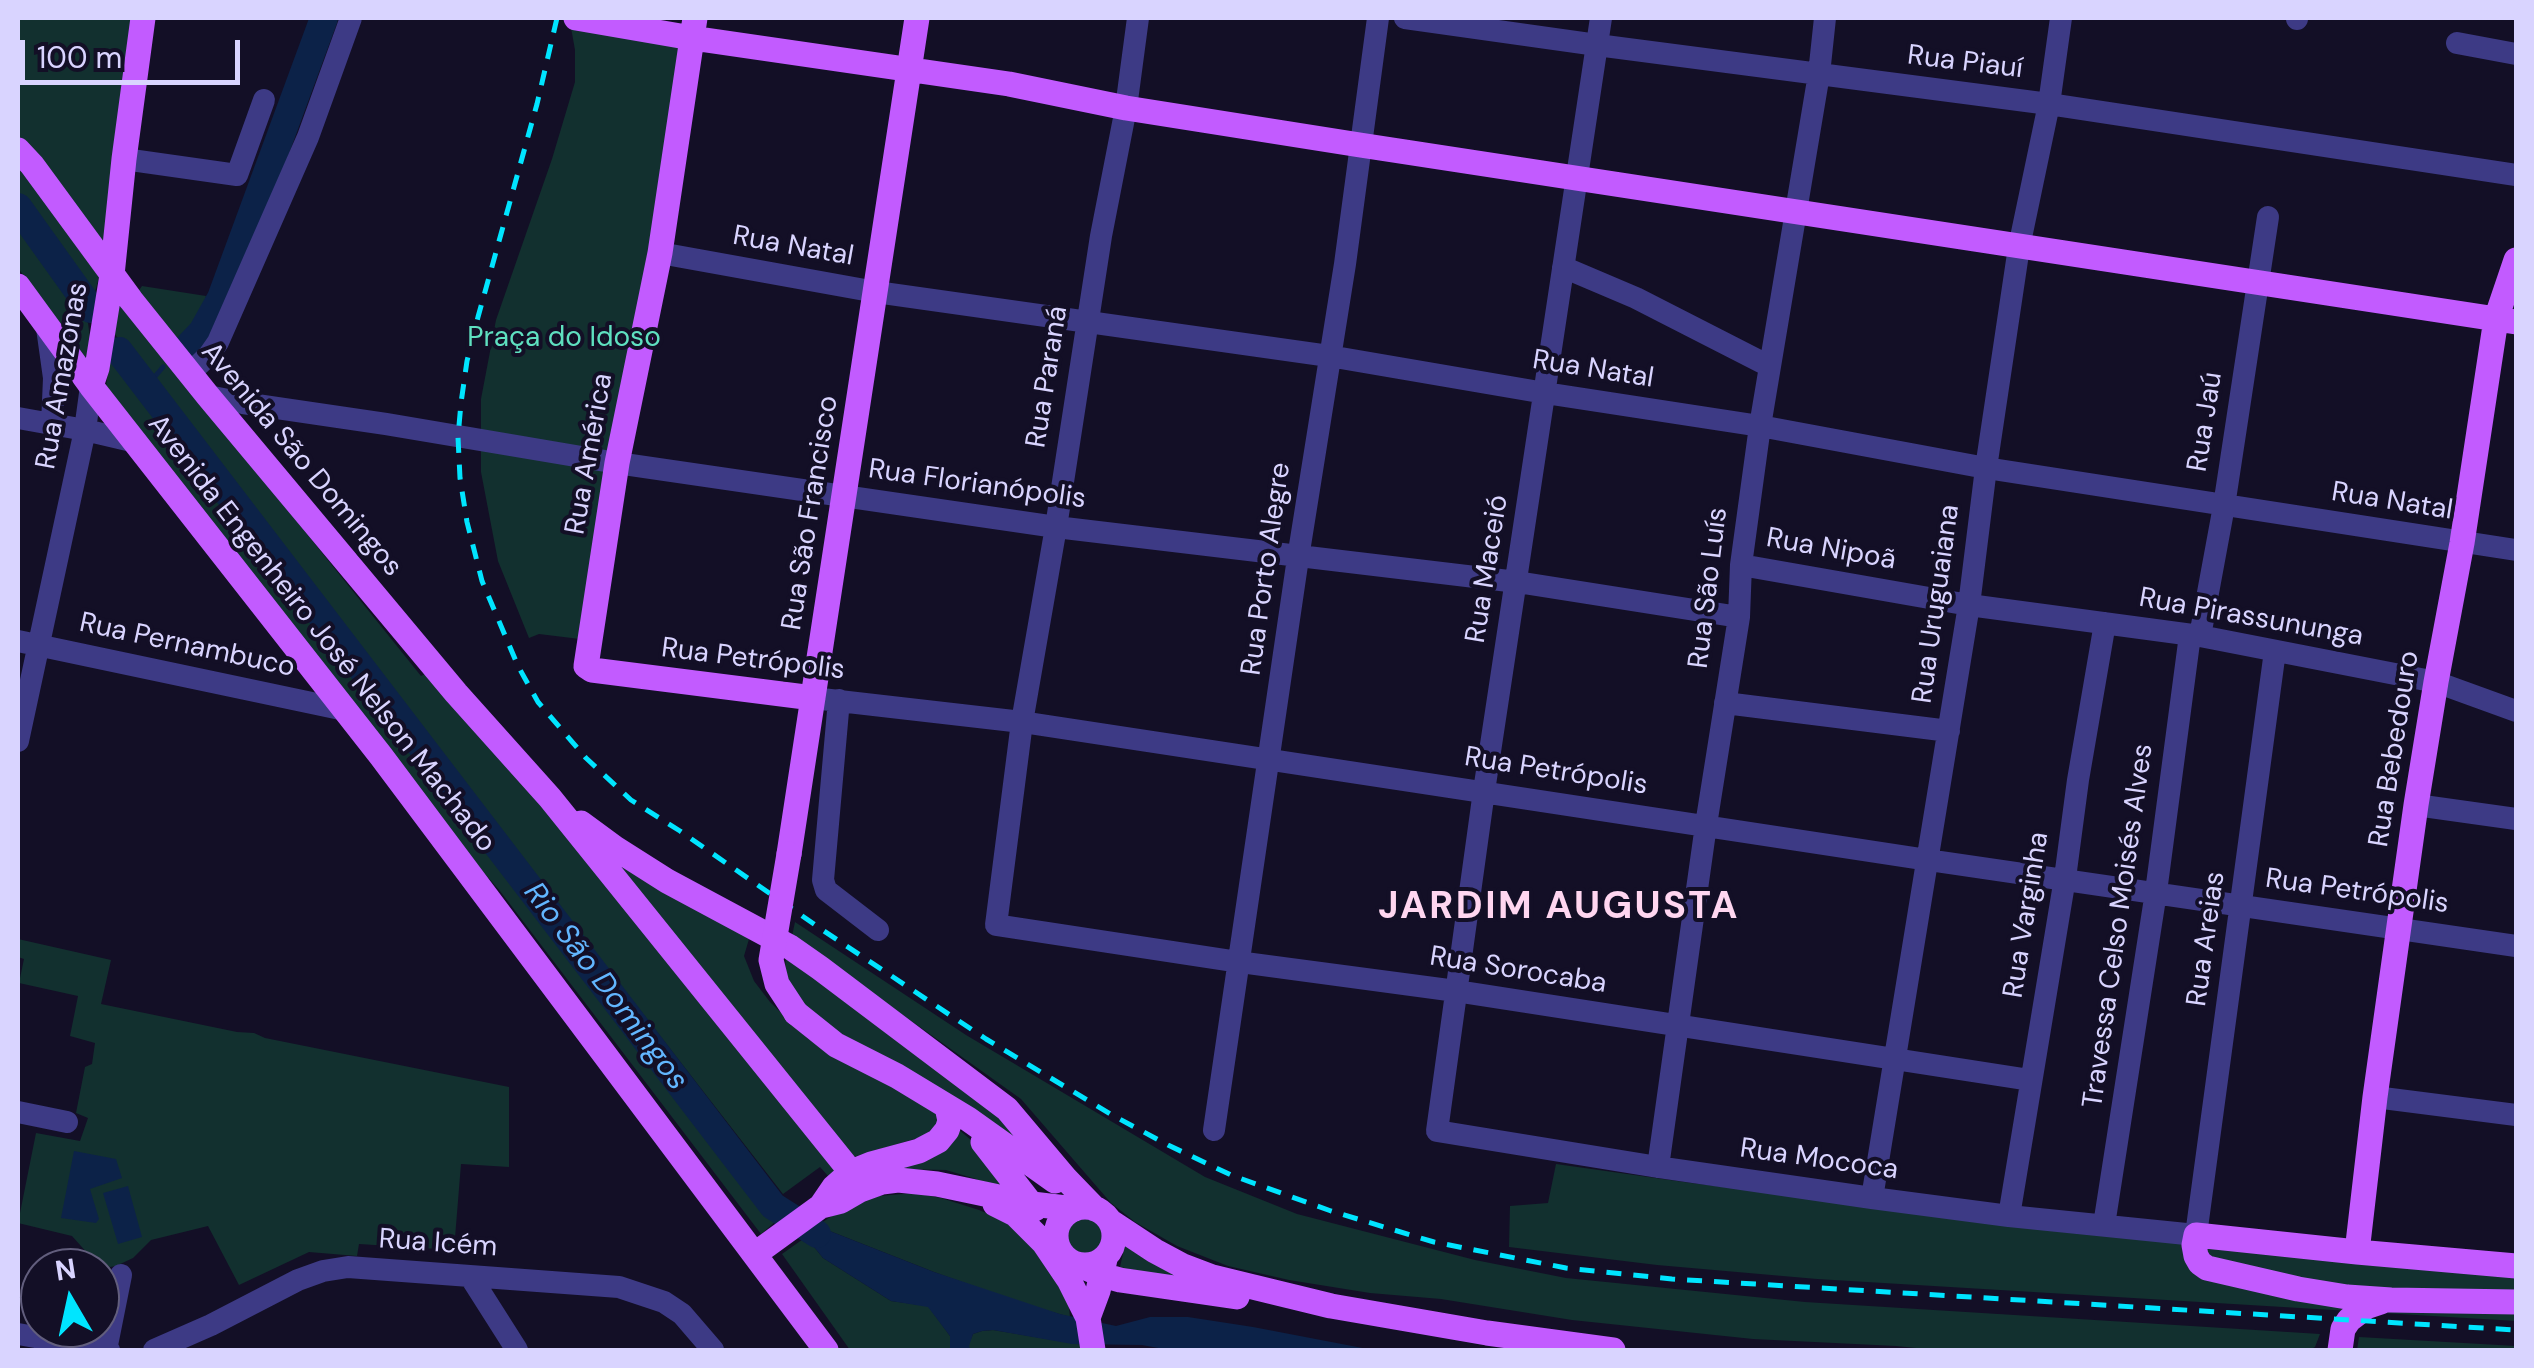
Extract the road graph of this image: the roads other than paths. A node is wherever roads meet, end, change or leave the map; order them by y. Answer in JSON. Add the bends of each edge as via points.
{"nodes":[{"id":1,"x":143,"y":18,"type":"edge"},
{"id":2,"x":351,"y":18,"type":"edge"},
{"id":3,"x":576,"y":18,"type":"edge"},
{"id":4,"x":916,"y":18,"type":"edge"},
{"id":5,"x":1138,"y":18,"type":"edge"},
{"id":6,"x":1378,"y":18,"type":"edge"},
{"id":7,"x":1405,"y":18,"type":"edge"},
{"id":8,"x":1602,"y":18,"type":"edge"},
{"id":9,"x":1825,"y":18,"type":"edge"},
{"id":10,"x":2060,"y":18,"type":"edge"},
{"id":11,"x":693,"y":28,"type":"edge"},
{"id":12,"x":2457,"y":44,"type":"dead end"},
{"id":13,"x":1597,"y":46,"type":"junction"},
{"id":14,"x":2516,"y":54,"type":"edge"},
{"id":15,"x":908,"y":71,"type":"junction"},
{"id":16,"x":1819,"y":74,"type":"junction"},
{"id":17,"x":264,"y":100,"type":"dead end"},
{"id":18,"x":2049,"y":104,"type":"junction"},
{"id":19,"x":1126,"y":108,"type":"junction"},
{"id":20,"x":1360,"y":145,"type":"junction"},
{"id":21,"x":18,"y":150,"type":"edge"},
{"id":22,"x":124,"y":159,"type":"junction"},
{"id":23,"x":2516,"y":175,"type":"edge"},
{"id":24,"x":1577,"y":178,"type":"junction"},
{"id":25,"x":1796,"y":213,"type":"junction"},
{"id":26,"x":2268,"y":217,"type":"dead end"},
{"id":27,"x":2019,"y":247,"type":"junction"},
{"id":28,"x":660,"y":253,"type":"junction"},
{"id":29,"x":2516,"y":260,"type":"edge"},
{"id":30,"x":1564,"y":267,"type":"junction"},
{"id":31,"x":2259,"y":282,"type":"junction"},
{"id":32,"x":18,"y":286,"type":"edge"},
{"id":33,"x":117,"y":290,"type":"junction"},
{"id":34,"x":876,"y":292,"type":"junction"},
{"id":35,"x":2506,"y":320,"type":"edge"},
{"id":36,"x":1087,"y":324,"type":"junction"},
{"id":37,"x":47,"y":328,"type":"junction"},
{"id":38,"x":1330,"y":356,"type":"junction"},
{"id":39,"x":1769,"y":366,"type":"junction"},
{"id":40,"x":185,"y":367,"type":"junction"},
{"id":41,"x":94,"y":377,"type":"junction"},
{"id":42,"x":1545,"y":394,"type":"junction"},
{"id":43,"x":208,"y":396,"type":"junction"},
{"id":44,"x":18,"y":416,"type":"edge"},
{"id":45,"x":53,"y":417,"type":"junction"},
{"id":46,"x":1760,"y":426,"type":"junction"},
{"id":47,"x":85,"y":430,"type":"junction"},
{"id":48,"x":136,"y":442,"type":"junction"},
{"id":49,"x":617,"y":463,"type":"junction"},
{"id":50,"x":1986,"y":468,"type":"junction"},
{"id":51,"x":844,"y":496,"type":"junction"},
{"id":52,"x":2224,"y":506,"type":"junction"},
{"id":53,"x":1056,"y":528,"type":"junction"},
{"id":54,"x":2462,"y":543,"type":"junction"},
{"id":55,"x":2516,"y":550,"type":"edge"},
{"id":56,"x":1298,"y":558,"type":"junction"},
{"id":57,"x":1740,"y":565,"type":"junction"},
{"id":58,"x":1517,"y":582,"type":"junction"},
{"id":59,"x":1969,"y":605,"type":"junction"},
{"id":60,"x":1739,"y":618,"type":"junction"},
{"id":61,"x":2106,"y":623,"type":"junction"},
{"id":62,"x":2195,"y":636,"type":"junction"},
{"id":63,"x":29,"y":643,"type":"edge"},
{"id":64,"x":2275,"y":651,"type":"junction"},
{"id":65,"x":586,"y":666,"type":"joint"},
{"id":66,"x":2436,"y":682,"type":"junction"},
{"id":67,"x":826,"y":699,"type":"junction"},
{"id":68,"x":1726,"y":703,"type":"junction"},
{"id":69,"x":344,"y":710,"type":"junction"},
{"id":70,"x":2516,"y":711,"type":"edge"},
{"id":71,"x":1022,"y":722,"type":"junction"},
{"id":72,"x":1948,"y":731,"type":"junction"},
{"id":73,"x":18,"y":742,"type":"edge"},
{"id":74,"x":1270,"y":759,"type":"junction"},
{"id":75,"x":1484,"y":791,"type":"junction"},
{"id":76,"x":550,"y":798,"type":"junction"},
{"id":77,"x":2416,"y":805,"type":"junction"},
{"id":78,"x":2516,"y":820,"type":"edge"},
{"id":79,"x":1706,"y":825,"type":"junction"},
{"id":80,"x":1928,"y":860,"type":"junction"},
{"id":81,"x":2065,"y":878,"type":"junction"},
{"id":82,"x":2156,"y":892,"type":"junction"},
{"id":83,"x":2242,"y":906,"type":"junction"},
{"id":84,"x":996,"y":925,"type":"joint"},
{"id":85,"x":2398,"y":928,"type":"junction"},
{"id":86,"x":878,"y":930,"type":"dead end"},
{"id":87,"x":2516,"y":946,"type":"edge"},
{"id":88,"x":1239,"y":962,"type":"junction"},
{"id":89,"x":1456,"y":992,"type":"junction"},
{"id":90,"x":1678,"y":1026,"type":"junction"},
{"id":91,"x":1896,"y":1060,"type":"junction"},
{"id":92,"x":2030,"y":1080,"type":"junction"},
{"id":93,"x":2375,"y":1097,"type":"junction"},
{"id":94,"x":946,"y":1107,"type":"junction"},
{"id":95,"x":18,"y":1112,"type":"edge"},
{"id":96,"x":2516,"y":1115,"type":"edge"},
{"id":97,"x":66,"y":1122,"type":"dead end"},
{"id":98,"x":1214,"y":1130,"type":"dead end"},
{"id":99,"x":1436,"y":1130,"type":"joint"},
{"id":100,"x":1658,"y":1167,"type":"junction"},
{"id":101,"x":850,"y":1172,"type":"junction"},
{"id":102,"x":978,"y":1194,"type":"junction"},
{"id":103,"x":1872,"y":1198,"type":"junction"},
{"id":104,"x":1032,"y":1204,"type":"junction"},
{"id":105,"x":822,"y":1206,"type":"junction"},
{"id":106,"x":1092,"y":1212,"type":"junction"},
{"id":107,"x":2010,"y":1216,"type":"junction"},
{"id":108,"x":2104,"y":1224,"type":"junction"},
{"id":109,"x":2196,"y":1235,"type":"junction"},
{"id":110,"x":1054,"y":1237,"type":"junction"},
{"id":111,"x":763,"y":1248,"type":"junction"},
{"id":112,"x":2357,"y":1252,"type":"junction"},
{"id":113,"x":2516,"y":1266,"type":"edge"},
{"id":114,"x":1096,"y":1267,"type":"junction"},
{"id":115,"x":121,"y":1275,"type":"dead end"},
{"id":116,"x":470,"y":1276,"type":"junction"},
{"id":117,"x":512,"y":1279,"type":"junction"},
{"id":118,"x":2298,"y":1289,"type":"junction"},
{"id":119,"x":2391,"y":1300,"type":"junction"},
{"id":120,"x":2516,"y":1302,"type":"edge"},
{"id":121,"x":1331,"y":1306,"type":"junction"},
{"id":122,"x":496,"y":1316,"type":"junction"},
{"id":123,"x":1088,"y":1318,"type":"junction"},
{"id":124,"x":212,"y":1325,"type":"junction"},
{"id":125,"x":2339,"y":1330,"type":"edge"},
{"id":126,"x":18,"y":1334,"type":"edge"},
{"id":127,"x":107,"y":1350,"type":"edge"},
{"id":128,"x":154,"y":1350,"type":"edge"},
{"id":129,"x":204,"y":1350,"type":"edge"},
{"id":130,"x":517,"y":1350,"type":"edge"},
{"id":131,"x":713,"y":1350,"type":"edge"},
{"id":132,"x":826,"y":1350,"type":"edge"},
{"id":133,"x":1093,"y":1350,"type":"edge"},
{"id":134,"x":1613,"y":1350,"type":"edge"},
{"id":135,"x":2323,"y":1350,"type":"edge"}],
"edges":[{"from":1,"to":22,"type":"main road","name":"Rua Amazonas"},
{"from":2,"to":40,"type":"street","via":[[308,138],[218,342]]},
{"from":3,"to":11,"type":"main road"},
{"from":4,"to":15,"type":"main road","name":"Rua São Francisco"},
{"from":5,"to":19,"type":"street","name":"Rua Paraná"},
{"from":6,"to":20,"type":"street","name":"Rua Porto Alegre"},
{"from":7,"to":13,"type":"street","name":"Rua Piauí"},
{"from":8,"to":13,"type":"street","name":"Rua Maceió"},
{"from":9,"to":16,"type":"street","name":"Rua São Luís"},
{"from":10,"to":18,"type":"street","name":"Rua Uruguaiana"},
{"from":11,"to":15,"type":"main road"},
{"from":11,"to":28,"type":"main road","name":"Rua América"},
{"from":12,"to":14,"type":"street"},
{"from":13,"to":16,"type":"street","name":"Rua Piauí"},
{"from":13,"to":24,"type":"street","name":"Rua Maceió"},
{"from":15,"to":19,"type":"main road"},
{"from":15,"to":34,"type":"main road","name":"Rua São Francisco"},
{"from":16,"to":18,"type":"street","name":"Rua Piauí"},
{"from":16,"to":25,"type":"street","name":"Rua São Luís"},
{"from":17,"to":22,"type":"street","via":[[237,175]]},
{"from":18,"to":23,"type":"street","name":"Rua Piauí"},
{"from":18,"to":27,"type":"street","name":"Rua Uruguaiana"},
{"from":19,"to":20,"type":"main road"},
{"from":19,"to":36,"type":"street","name":"Rua Paraná"},
{"from":20,"to":24,"type":"main road"},
{"from":20,"to":38,"type":"street","name":"Rua Porto Alegre"},
{"from":21,"to":33,"type":"main road","name":"Avenida São Domingos"},
{"from":22,"to":33,"type":"main road","name":"Rua Amazonas"},
{"from":24,"to":25,"type":"main road"},
{"from":24,"to":30,"type":"street","name":"Rua Maceió"},
{"from":25,"to":27,"type":"main road"},
{"from":25,"to":39,"type":"street","name":"Rua São Luís"},
{"from":26,"to":31,"type":"street","name":"Rua Jaú"},
{"from":27,"to":31,"type":"main road"},
{"from":27,"to":50,"type":"street","name":"Rua Uruguaiana"},
{"from":28,"to":34,"type":"street","name":"Rua Natal"},
{"from":28,"to":49,"type":"main road","name":"Rua América"},
{"from":29,"to":35,"type":"main road","name":"Rua Bebedouro"},
{"from":30,"to":39,"type":"street"},
{"from":30,"to":42,"type":"street","name":"Rua Maceió"},
{"from":31,"to":35,"type":"main road"},
{"from":31,"to":52,"type":"street","name":"Rua Jaú"},
{"from":32,"to":37,"type":"main road"},
{"from":33,"to":40,"type":"main road","name":"Avenida São Domingos"},
{"from":33,"to":41,"type":"main road","name":"Rua Amazonas"},
{"from":34,"to":36,"type":"street","name":"Rua Natal"},
{"from":34,"to":51,"type":"main road","name":"Rua São Francisco"},
{"from":35,"to":54,"type":"main road","name":"Rua Bebedouro"},
{"from":36,"to":38,"type":"street","name":"Rua Natal"},
{"from":36,"to":53,"type":"street","name":"Rua Paraná"},
{"from":37,"to":41,"type":"main road"},
{"from":37,"to":45,"type":"street"},
{"from":38,"to":42,"type":"street","name":"Rua Natal"},
{"from":38,"to":56,"type":"street","name":"Rua Porto Alegre"},
{"from":39,"to":46,"type":"street","name":"Rua São Luís"},
{"from":40,"to":43,"type":"main road","name":"Avenida São Domingos"},
{"from":41,"to":45,"type":"street"},
{"from":41,"to":47,"type":"street","name":"Rua Amazonas"},
{"from":41,"to":48,"type":"main road","name":"Avenida Engenheiro José Nelson Machado"},
{"from":42,"to":46,"type":"street","name":"Rua Natal"},
{"from":42,"to":58,"type":"street","name":"Rua Maceió"},
{"from":43,"to":49,"type":"street","name":"Rua Florianópolis"},
{"from":43,"to":76,"type":"main road","name":"Avenida São Domingos"},
{"from":44,"to":45,"type":"street"},
{"from":45,"to":47,"type":"street"},
{"from":46,"to":50,"type":"street","name":"Rua Natal"},
{"from":46,"to":57,"type":"street","name":"Rua São Luís"},
{"from":47,"to":48,"type":"street"},
{"from":47,"to":63,"type":"street","name":"Rua Amazonas"},
{"from":48,"to":69,"type":"main road","name":"Avenida Engenheiro José Nelson Machado"},
{"from":49,"to":51,"type":"street","name":"Rua Florianópolis"},
{"from":49,"to":65,"type":"main road","name":"Rua América"},
{"from":50,"to":52,"type":"street","name":"Rua Natal"},
{"from":50,"to":59,"type":"street","name":"Rua Uruguaiana"},
{"from":51,"to":53,"type":"street","name":"Rua Florianópolis"},
{"from":51,"to":67,"type":"main road","name":"Rua São Francisco"},
{"from":52,"to":54,"type":"street","name":"Rua Natal"},
{"from":52,"to":62,"type":"street","name":"Rua Jaú"},
{"from":53,"to":56,"type":"street","name":"Rua Florianópolis"},
{"from":53,"to":71,"type":"street","name":"Rua Paraná"},
{"from":54,"to":55,"type":"street","name":"Rua Natal"},
{"from":54,"to":66,"type":"main road","name":"Rua Bebedouro"},
{"from":56,"to":58,"type":"street","name":"Rua Florianópolis"},
{"from":56,"to":74,"type":"street","name":"Rua Porto Alegre"},
{"from":57,"to":59,"type":"street","name":"Rua Nipoã"},
{"from":57,"to":60,"type":"street","name":"Rua São Luís"},
{"from":58,"to":60,"type":"street","name":"Rua Florianópolis"},
{"from":58,"to":75,"type":"street","name":"Rua Maceió"},
{"from":59,"to":61,"type":"street","name":"Rua Pirassununga"},
{"from":59,"to":72,"type":"street","name":"Rua Uruguaiana"},
{"from":60,"to":68,"type":"street","name":"Rua São Luís"},
{"from":61,"to":62,"type":"street","name":"Rua Pirassununga"},
{"from":61,"to":81,"type":"street","name":"Rua Varginha"},
{"from":62,"to":64,"type":"street","name":"Rua Pirassununga"},
{"from":62,"to":82,"type":"street","name":"Travessa Celso Moisés Alves"},
{"from":63,"to":69,"type":"street","name":"Rua Pernambuco"},
{"from":63,"to":73,"type":"street","name":"Rua Amazonas"},
{"from":64,"to":66,"type":"street","name":"Rua Pirassununga"},
{"from":64,"to":83,"type":"street","name":"Rua Areias"},
{"from":65,"to":67,"type":"main road","name":"Rua Petrópolis"},
{"from":66,"to":70,"type":"street","name":"Rua Pirassununga"},
{"from":66,"to":77,"type":"main road","name":"Rua Bebedouro"},
{"from":67,"to":71,"type":"street","name":"Rua Petrópolis"},
{"from":67,"to":86,"type":"street","via":[[823,880],[826,890]]},
{"from":67,"to":94,"type":"main road","name":"Rua São Francisco","bridge":true,"via":[[789,854],[773,974],[796,1014],[836,1045]]},
{"from":68,"to":72,"type":"street"},
{"from":68,"to":79,"type":"street","name":"Rua São Luís"},
{"from":69,"to":111,"type":"main road","name":"Avenida Engenheiro José Nelson Machado","via":[[609,1063]]},
{"from":71,"to":74,"type":"street","name":"Rua Petrópolis"},
{"from":71,"to":84,"type":"street","name":"Rua Paraná"},
{"from":72,"to":80,"type":"street","name":"Rua Uruguaiana"},
{"from":74,"to":75,"type":"street","name":"Rua Petrópolis"},
{"from":74,"to":88,"type":"street","name":"Rua Porto Alegre"},
{"from":75,"to":79,"type":"street","name":"Rua Petrópolis"},
{"from":75,"to":89,"type":"street","name":"Rua Maceió"},
{"from":76,"to":101,"type":"main road","name":"Avenida São Domingos"},
{"from":76,"to":106,"type":"main road","name":"Avenida São Domingos","via":[[614,848],[790,947],[1007,1109]]},
{"from":77,"to":78,"type":"street"},
{"from":77,"to":85,"type":"main road","name":"Rua Bebedouro"},
{"from":79,"to":80,"type":"street","name":"Rua Petrópolis"},
{"from":79,"to":90,"type":"street","name":"Rua São Luís"},
{"from":80,"to":81,"type":"street","name":"Rua Petrópolis"},
{"from":80,"to":91,"type":"street","name":"Rua Uruguaiana"},
{"from":81,"to":82,"type":"street","name":"Rua Petrópolis"},
{"from":81,"to":92,"type":"street","name":"Rua Varginha"},
{"from":82,"to":83,"type":"street","name":"Rua Petrópolis"},
{"from":82,"to":108,"type":"street","name":"Travessa Celso Moisés Alves"},
{"from":83,"to":85,"type":"street","name":"Rua Petrópolis"},
{"from":83,"to":109,"type":"street","name":"Rua Areias"},
{"from":84,"to":88,"type":"street","name":"Rua Sorocaba"},
{"from":85,"to":87,"type":"street","name":"Rua Petrópolis"},
{"from":85,"to":93,"type":"main road","name":"Rua Bebedouro"},
{"from":88,"to":89,"type":"street","name":"Rua Sorocaba"},
{"from":88,"to":98,"type":"street","name":"Rua Porto Alegre"},
{"from":89,"to":90,"type":"street","name":"Rua Sorocaba"},
{"from":89,"to":99,"type":"street","name":"Rua Maceió"},
{"from":90,"to":91,"type":"street","name":"Rua Sorocaba"},
{"from":90,"to":100,"type":"street","name":"Rua São Luís"},
{"from":91,"to":92,"type":"street","name":"Rua Sorocaba"},
{"from":91,"to":103,"type":"street","name":"Rua Uruguaiana"},
{"from":92,"to":107,"type":"street","name":"Rua Varginha"},
{"from":93,"to":96,"type":"street"},
{"from":93,"to":112,"type":"main road","name":"Rua Bebedouro"},
{"from":94,"to":101,"type":"main road","via":[[950,1121],[938,1141]]},
{"from":94,"to":104,"type":"main road","name":"Rua São Francisco","via":[[982,1140]]},
{"from":94,"to":106,"type":"main road","name":"Rua São Francisco"},
{"from":95,"to":97,"type":"street"},
{"from":99,"to":100,"type":"street","name":"Rua Mococa"},
{"from":100,"to":103,"type":"street","name":"Rua Mococa"},
{"from":101,"to":105,"type":"main road"},
{"from":102,"to":104,"type":"main road"},
{"from":102,"to":105,"type":"main road","via":[[898,1180]]},
{"from":102,"to":123,"type":"main road","via":[[1035,1232]]},
{"from":103,"to":107,"type":"street","name":"Rua Mococa"},
{"from":104,"to":106,"type":"main road"},
{"from":104,"to":110,"type":"main road","name":"Rua São Francisco"},
{"from":105,"to":111,"type":"main road"},
{"from":106,"to":110,"type":"main road","via":[[1068,1212]]},
{"from":106,"to":114,"type":"main road","via":[[1114,1240]]},
{"from":106,"to":121,"type":"main road","via":[[1183,1266]]},
{"from":107,"to":108,"type":"street","name":"Rua Mococa"},
{"from":108,"to":109,"type":"street","name":"Rua Mococa"},
{"from":109,"to":112,"type":"main road","name":"Rua Mococa"},
{"from":109,"to":118,"type":"main road","via":[[2196,1256],[2207,1268]]},
{"from":110,"to":114,"type":"main road","via":[[1070,1262]]},
{"from":111,"to":132,"type":"main road","name":"Avenida Engenheiro José Nelson Machado"},
{"from":112,"to":113,"type":"main road","name":"Rua Mococa"},
{"from":114,"to":121,"type":"main road","via":[[1226,1296]]},
{"from":114,"to":123,"type":"main road"},
{"from":115,"to":127,"type":"street"},
{"from":116,"to":117,"type":"street","name":"Rua Icém"},
{"from":116,"to":122,"type":"street"},
{"from":116,"to":124,"type":"street","name":"Rua Icém","via":[[323,1270]]},
{"from":117,"to":122,"type":"street"},
{"from":117,"to":131,"type":"street","name":"Rua Icém","via":[[642,1293],[682,1314]]},
{"from":118,"to":119,"type":"main road"},
{"from":118,"to":125,"type":"main road","via":[[2314,1295]]},
{"from":119,"to":120,"type":"main road"},
{"from":119,"to":125,"type":"main road","via":[[2366,1307]]},
{"from":121,"to":134,"type":"main road"},
{"from":122,"to":130,"type":"street"},
{"from":123,"to":133,"type":"main road"},
{"from":124,"to":128,"type":"street","name":"Rua Icém"},
{"from":124,"to":129,"type":"street"},
{"from":125,"to":135,"type":"main road"},
{"from":126,"to":127,"type":"street"}]}
